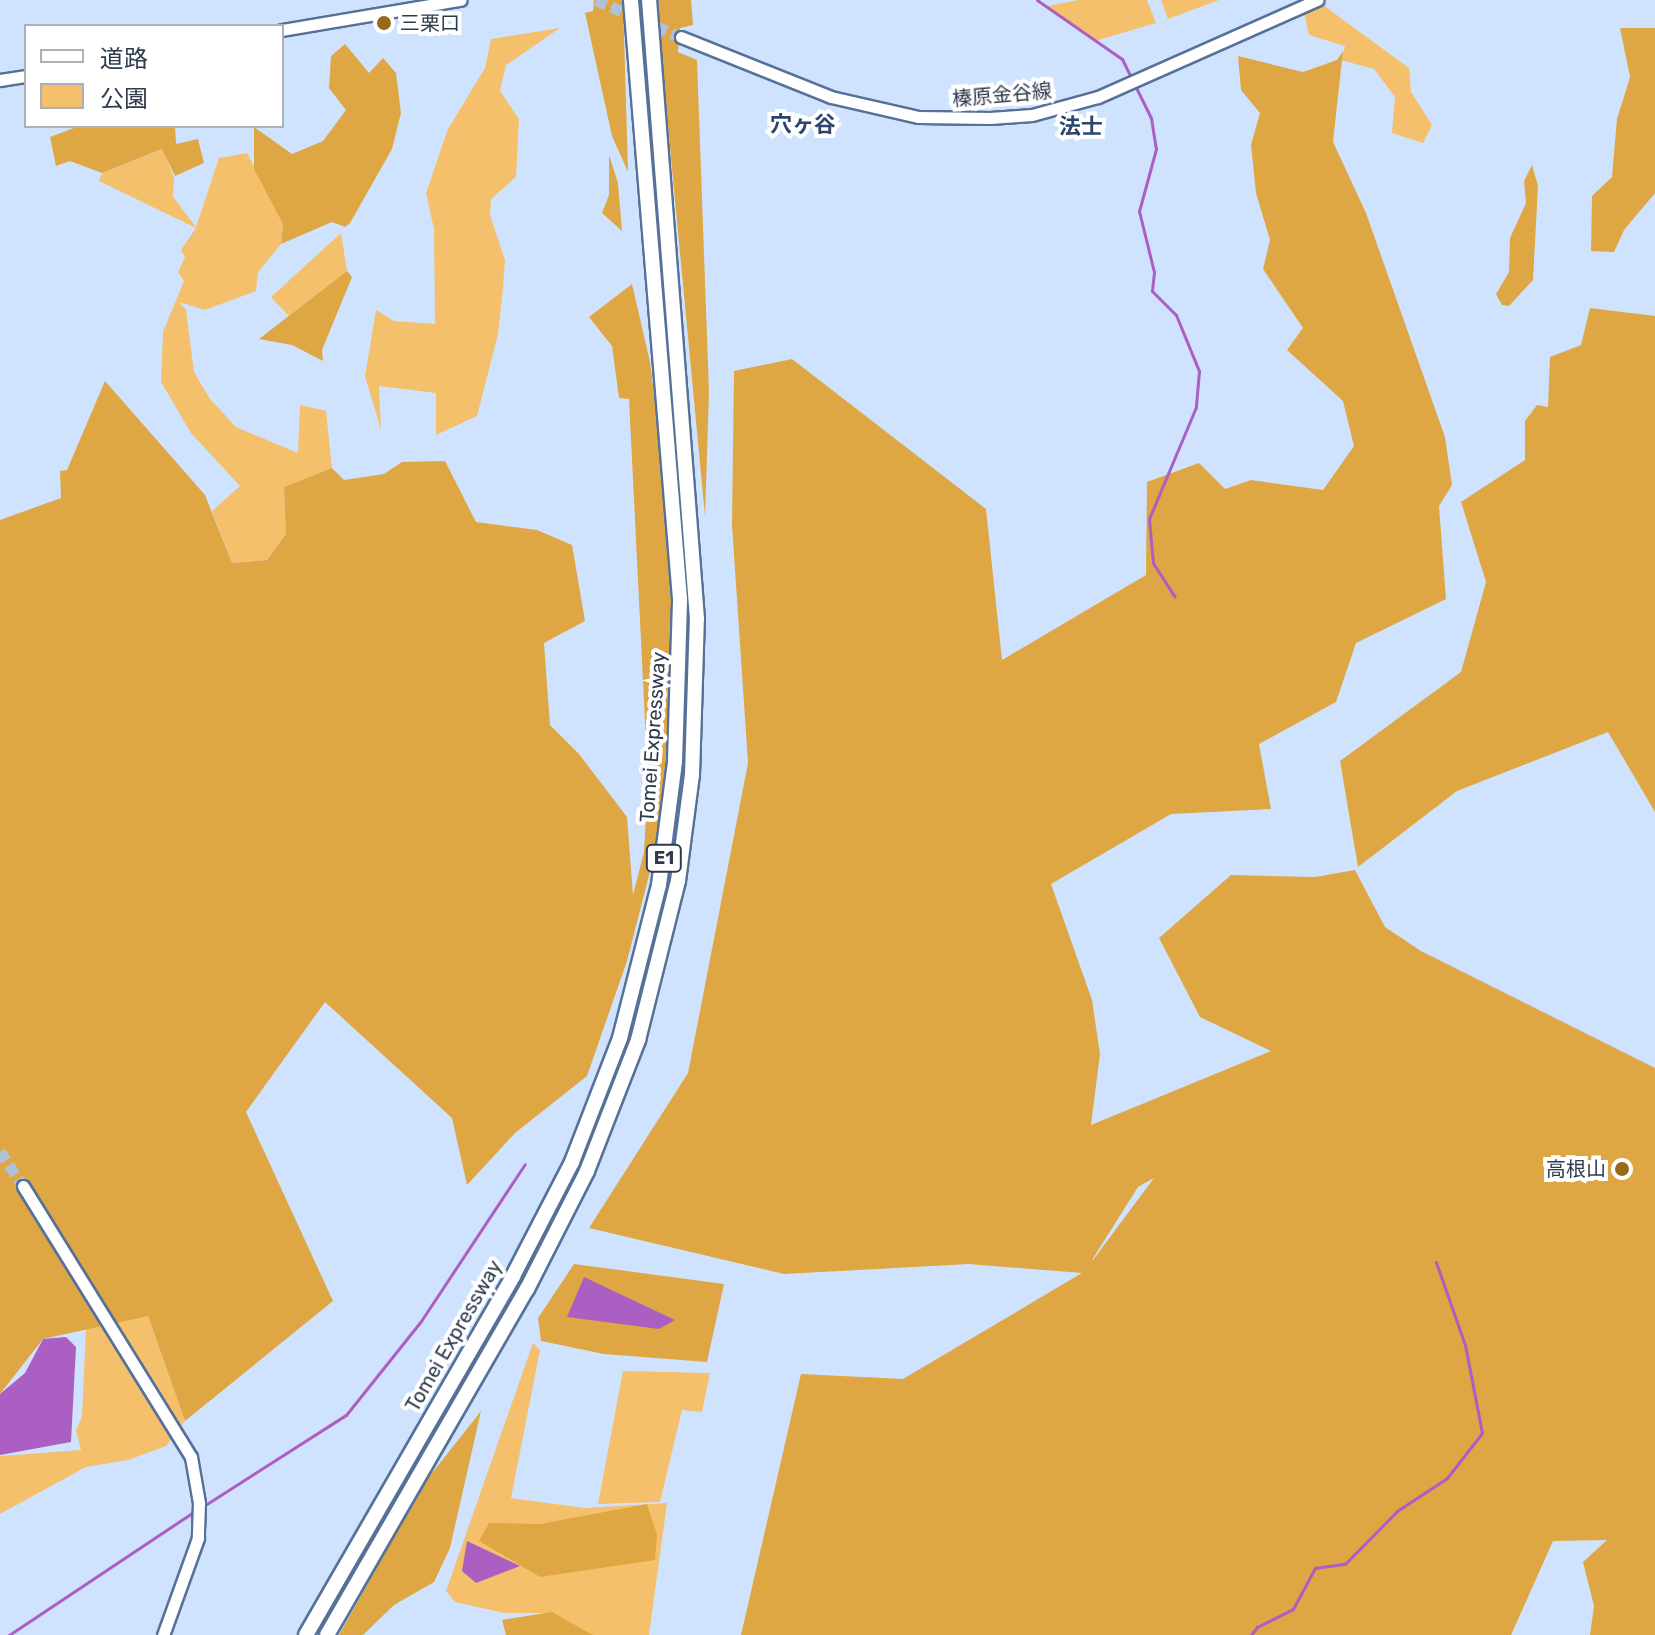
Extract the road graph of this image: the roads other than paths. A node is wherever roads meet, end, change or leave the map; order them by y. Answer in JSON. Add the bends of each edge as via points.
{"nodes":[{"id":1,"x":460,"y":0,"type":"edge"},
{"id":2,"x":631,"y":0,"type":"edge"},
{"id":3,"x":649,"y":0,"type":"edge"},
{"id":4,"x":1317,"y":0,"type":"edge"},
{"id":5,"x":284,"y":30,"type":"edge"},
{"id":6,"x":681,"y":37,"type":"tunnel mouth"},
{"id":7,"x":24,"y":76,"type":"edge"},
{"id":8,"x":0,"y":80,"type":"edge"},
{"id":9,"x":23,"y":1186,"type":"tunnel mouth"},
{"id":10,"x":163,"y":1635,"type":"edge"},
{"id":11,"x":306,"y":1635,"type":"edge"},
{"id":12,"x":327,"y":1635,"type":"edge"}],
"edges":[{"from":1,"to":5,"type":"main road"},
{"from":2,"to":11,"type":"highway","name":"Tomei Expressway","number":"E1","via":[[680,599],[675,761],[659,885],[631,1003],[572,1162],[513,1276]]},
{"from":3,"to":12,"type":"highway","name":"Tomei Expressway","number":"E1","via":[[696,605],[692,775],[678,881],[638,1040],[587,1171],[527,1289]]},
{"from":4,"to":6,"type":"main road","name":"榛原金谷線","via":[[1098,97],[1032,115],[990,118],[918,117],[831,97]]},
{"from":7,"to":8,"type":"main road"},
{"from":9,"to":10,"type":"main road","via":[[185,1446],[200,1509],[192,1564]]}]}
